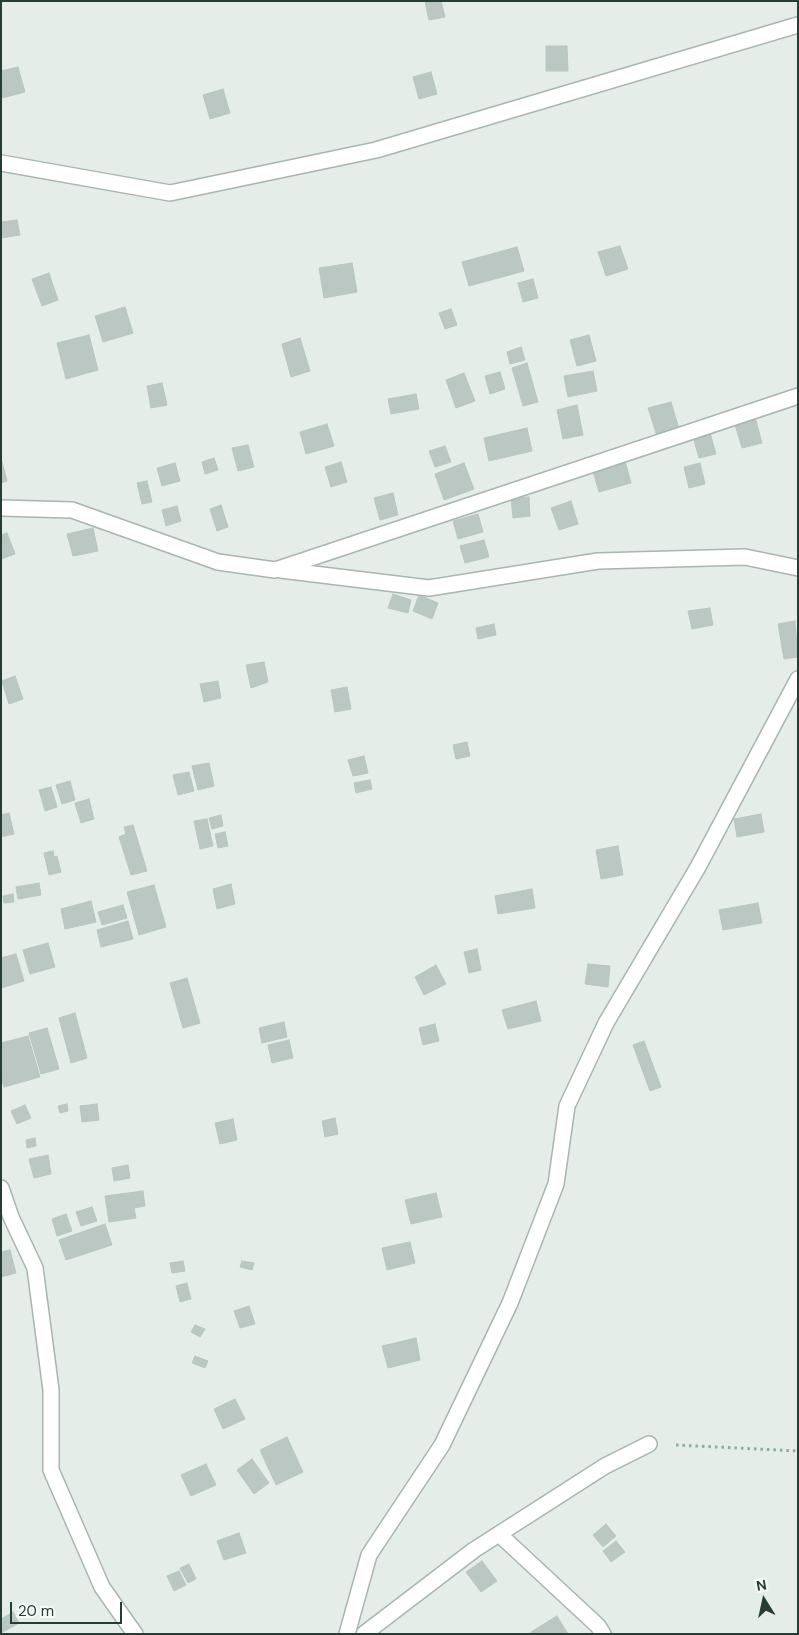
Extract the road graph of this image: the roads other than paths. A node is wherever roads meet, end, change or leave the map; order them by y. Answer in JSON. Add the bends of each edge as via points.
{"nodes":[{"id":1,"x":798,"y":25,"type":"edge"},
{"id":2,"x":1,"y":163,"type":"edge"},
{"id":3,"x":798,"y":396,"type":"edge"},
{"id":4,"x":1,"y":508,"type":"edge"},
{"id":5,"x":798,"y":568,"type":"edge"},
{"id":6,"x":275,"y":570,"type":"junction"},
{"id":7,"x":798,"y":680,"type":"edge"},
{"id":8,"x":1,"y":1188,"type":"edge"},
{"id":9,"x":6,"y":1219,"type":"edge"},
{"id":10,"x":649,"y":1444,"type":"road end"},
{"id":11,"x":499,"y":1534,"type":"junction"},
{"id":12,"x":135,"y":1634,"type":"edge"},
{"id":13,"x":347,"y":1634,"type":"edge"},
{"id":14,"x":364,"y":1634,"type":"edge"},
{"id":15,"x":603,"y":1634,"type":"edge"}],
"edges":[{"from":1,"to":2,"type":"street","via":[[376,150],[170,193]]},
{"from":3,"to":6,"type":"street"},
{"from":4,"to":6,"type":"street","via":[[72,510],[218,562]]},
{"from":5,"to":6,"type":"street","via":[[745,557],[598,561],[429,588]]},
{"from":7,"to":13,"type":"street","via":[[698,867],[606,1023],[567,1106],[556,1184],[510,1302],[442,1446],[369,1555]]},
{"from":8,"to":9,"type":"street"},
{"from":9,"to":12,"type":"street","via":[[35,1268],[51,1390],[51,1470],[102,1587]]},
{"from":10,"to":11,"type":"street","via":[[605,1466]]},
{"from":11,"to":14,"type":"street"},
{"from":11,"to":15,"type":"street"}]}
